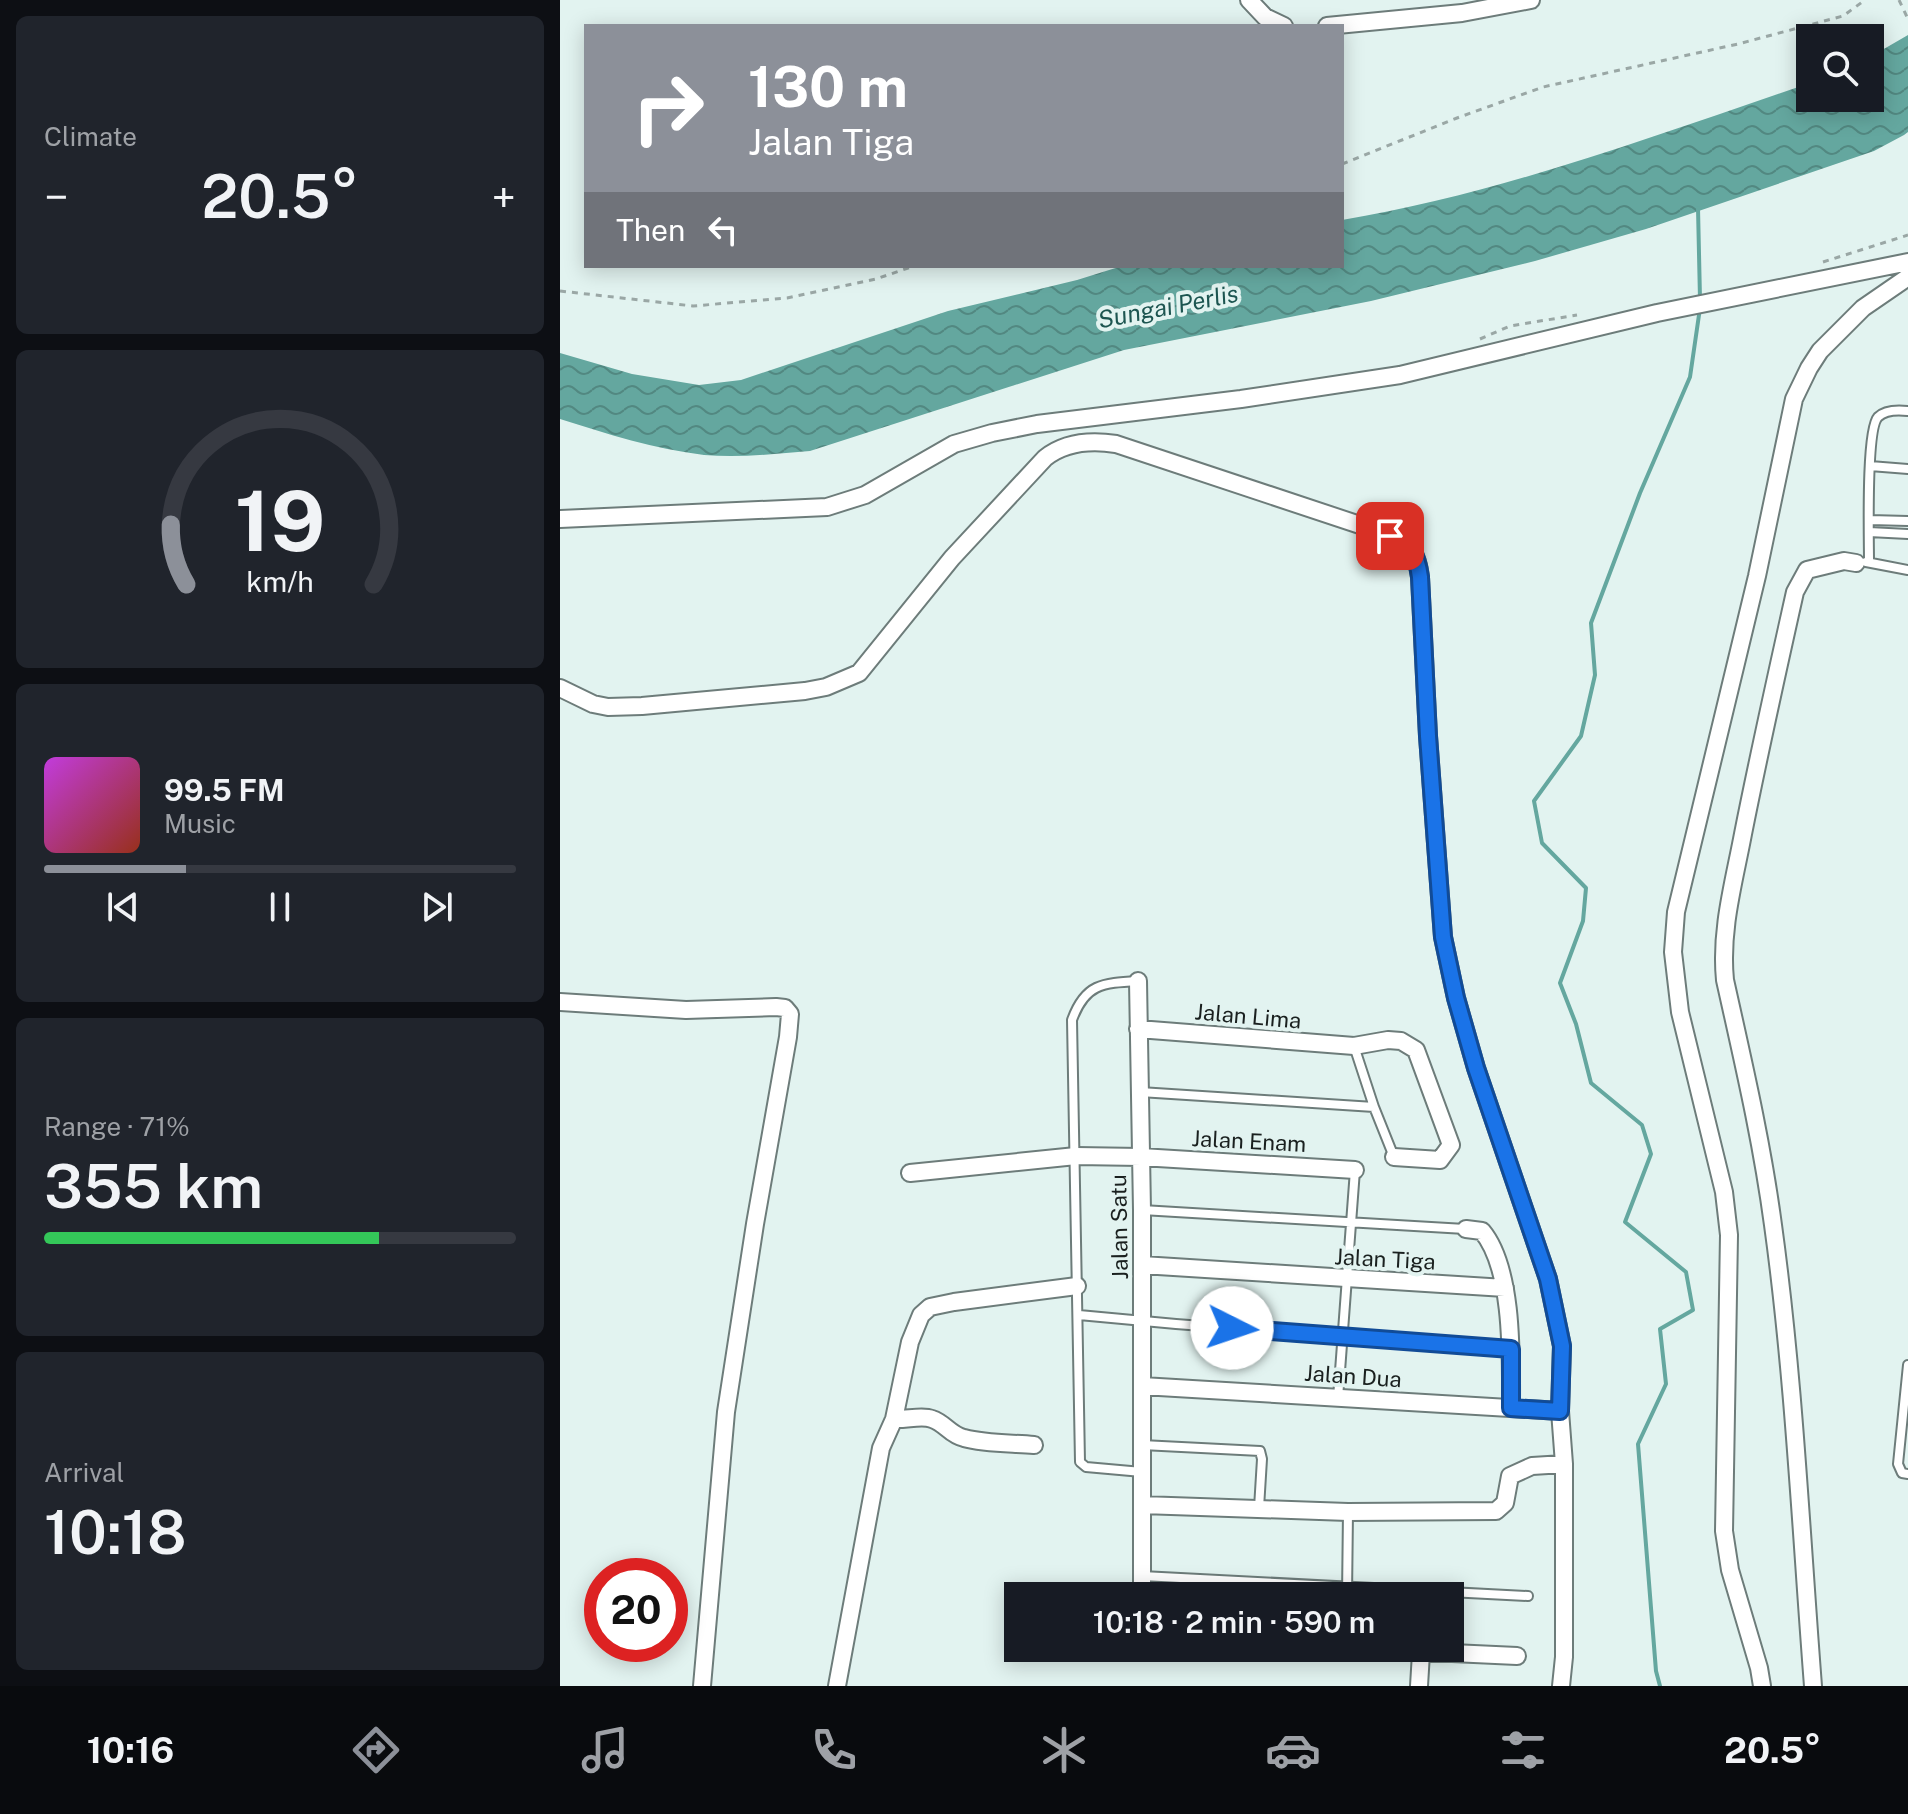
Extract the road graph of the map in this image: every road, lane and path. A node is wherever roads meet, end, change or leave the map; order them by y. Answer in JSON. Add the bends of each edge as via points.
{"nodes":[{"id":1,"x":1249,"y":0,"type":"edge"},
{"id":2,"x":1531,"y":0,"type":"edge"},
{"id":3,"x":1865,"y":0,"type":"edge"},
{"id":4,"x":1899,"y":0,"type":"edge"},
{"id":5,"x":1460,"y":7,"type":"edge"},
{"id":6,"x":1908,"y":19,"type":"edge"},
{"id":7,"x":1280,"y":24,"type":"edge"},
{"id":8,"x":1341,"y":24,"type":"edge"},
{"id":9,"x":1344,"y":163,"type":"edge"},
{"id":10,"x":1908,"y":262,"type":"edge"},
{"id":11,"x":908,"y":268,"type":"edge"},
{"id":12,"x":1908,"y":277,"type":"edge"},
{"id":13,"x":560,"y":291,"type":"edge"},
{"id":14,"x":1908,"y":411,"type":"edge"},
{"id":15,"x":1870,"y":466,"type":"junction"},
{"id":16,"x":1908,"y":469,"type":"edge"},
{"id":17,"x":560,"y":519,"type":"edge"},
{"id":18,"x":1870,"y":520,"type":"junction"},
{"id":19,"x":1908,"y":521,"type":"edge"},
{"id":20,"x":1869,"y":532,"type":"junction"},
{"id":21,"x":1908,"y":534,"type":"edge"},
{"id":22,"x":1863,"y":562,"type":"junction"},
{"id":23,"x":1908,"y":570,"type":"edge"},
{"id":24,"x":560,"y":688,"type":"edge"},
{"id":25,"x":1138,"y":981,"type":"joint"},
{"id":26,"x":560,"y":1002,"type":"edge"},
{"id":27,"x":1138,"y":1029,"type":"junction"},
{"id":28,"x":1354,"y":1046,"type":"junction"},
{"id":29,"x":1140,"y":1092,"type":"junction"},
{"id":30,"x":1374,"y":1107,"type":"junction"},
{"id":31,"x":1076,"y":1156,"type":"junction"},
{"id":32,"x":1141,"y":1157,"type":"junction"},
{"id":33,"x":1394,"y":1157,"type":"joint"},
{"id":34,"x":1355,"y":1170,"type":"joint"},
{"id":35,"x":910,"y":1173,"type":"dead end"},
{"id":36,"x":1142,"y":1210,"type":"junction"},
{"id":37,"x":1352,"y":1222,"type":"junction"},
{"id":38,"x":1466,"y":1229,"type":"joint"},
{"id":39,"x":1142,"y":1265,"type":"junction"},
{"id":40,"x":1347,"y":1279,"type":"junction"},
{"id":41,"x":1077,"y":1286,"type":"junction"},
{"id":42,"x":1505,"y":1288,"type":"junction"},
{"id":43,"x":1079,"y":1315,"type":"junction"},
{"id":44,"x":1142,"y":1320,"type":"junction"},
{"id":45,"x":1342,"y":1336,"type":"junction"},
{"id":46,"x":1511,"y":1349,"type":"junction"},
{"id":47,"x":1908,"y":1365,"type":"edge"},
{"id":48,"x":1142,"y":1386,"type":"junction"},
{"id":49,"x":1338,"y":1398,"type":"junction"},
{"id":50,"x":1511,"y":1408,"type":"junction"},
{"id":51,"x":1560,"y":1411,"type":"junction"},
{"id":52,"x":894,"y":1419,"type":"junction"},
{"id":53,"x":1034,"y":1445,"type":"dead end"},
{"id":54,"x":1142,"y":1445,"type":"junction"},
{"id":55,"x":1564,"y":1464,"type":"junction"},
{"id":56,"x":1142,"y":1472,"type":"junction"},
{"id":57,"x":1908,"y":1474,"type":"edge"},
{"id":58,"x":1142,"y":1505,"type":"junction"},
{"id":59,"x":1259,"y":1509,"type":"junction"},
{"id":60,"x":1348,"y":1512,"type":"junction"},
{"id":61,"x":1142,"y":1576,"type":"junction"},
{"id":62,"x":1142,"y":1582,"type":"edge"},
{"id":63,"x":1224,"y":1582,"type":"edge"},
{"id":64,"x":1347,"y":1582,"type":"edge"},
{"id":65,"x":1464,"y":1594,"type":"edge"},
{"id":66,"x":1528,"y":1596,"type":"dead end"},
{"id":67,"x":1464,"y":1654,"type":"edge"},
{"id":68,"x":1517,"y":1656,"type":"dead end"},
{"id":69,"x":1420,"y":1662,"type":"edge"},
{"id":70,"x":702,"y":1686,"type":"edge"},
{"id":71,"x":837,"y":1686,"type":"edge"},
{"id":72,"x":1419,"y":1686,"type":"edge"},
{"id":73,"x":1561,"y":1686,"type":"edge"},
{"id":74,"x":1762,"y":1686,"type":"edge"},
{"id":75,"x":1813,"y":1686,"type":"edge"}],
"edges":[{"from":1,"to":7,"type":"street"},
{"from":2,"to":5,"type":"street"},
{"from":3,"to":9,"type":"path","via":[[1843,16],[1543,87]]},
{"from":4,"to":6,"type":"path"},
{"from":5,"to":8,"type":"street"},
{"from":10,"to":17,"type":"street","via":[[1657,313],[1400,375],[992,433],[954,444],[865,495],[827,507]]},
{"from":11,"to":13,"type":"path","via":[[787,298],[693,306]]},
{"from":12,"to":74,"type":"street","via":[[1863,308],[1820,351],[1794,399],[1676,912],[1673,952],[1680,1012],[1724,1192],[1729,1235],[1724,1531]]},
{"from":14,"to":15,"type":"lane","via":[[1876,419]]},
{"from":15,"to":16,"type":"lane"},
{"from":15,"to":18,"type":"lane"},
{"from":18,"to":19,"type":"lane"},
{"from":18,"to":20,"type":"lane"},
{"from":20,"to":21,"type":"lane"},
{"from":20,"to":22,"type":"lane"},
{"from":22,"to":23,"type":"lane"},
{"from":22,"to":75,"type":"street","via":[[1807,570],[1795,592],[1723,956],[1773,1226]]},
{"from":24,"to":51,"type":"street","via":[[593,704],[630,706],[805,691],[849,679],[1045,458],[1074,443],[1116,444],[1402,539],[1416,555],[1420,577],[1443,937],[1476,1068],[1548,1279],[1562,1346]]},
{"from":25,"to":27,"type":"street","name":"Jalan Satu"},
{"from":25,"to":31,"type":"lane","via":[[1107,983],[1091,991],[1079,1002],[1072,1020]]},
{"from":26,"to":70,"type":"street","via":[[686,1010],[776,1007],[790,1014],[726,1412]]},
{"from":27,"to":28,"type":"street","name":"Jalan Lima"},
{"from":27,"to":29,"type":"street","name":"Jalan Satu"},
{"from":28,"to":30,"type":"lane"},
{"from":28,"to":33,"type":"street","via":[[1388,1040],[1416,1050],[1451,1145],[1440,1160]]},
{"from":29,"to":30,"type":"lane"},
{"from":29,"to":32,"type":"street","name":"Jalan Satu"},
{"from":30,"to":33,"type":"lane"},
{"from":31,"to":32,"type":"street","name":"Jalan Enam"},
{"from":31,"to":35,"type":"street","name":"Jalan Enam"},
{"from":31,"to":41,"type":"lane"},
{"from":32,"to":34,"type":"street","name":"Jalan Enam"},
{"from":32,"to":36,"type":"street","name":"Jalan Satu"},
{"from":34,"to":37,"type":"lane"},
{"from":36,"to":37,"type":"lane"},
{"from":36,"to":39,"type":"street","name":"Jalan Satu"},
{"from":37,"to":38,"type":"lane"},
{"from":37,"to":40,"type":"lane"},
{"from":38,"to":42,"type":"street","via":[[1482,1231],[1489,1239]]},
{"from":39,"to":40,"type":"street","name":"Jalan Tiga"},
{"from":39,"to":44,"type":"street","name":"Jalan Satu"},
{"from":40,"to":42,"type":"street","name":"Jalan Tiga"},
{"from":40,"to":45,"type":"lane"},
{"from":41,"to":43,"type":"lane"},
{"from":41,"to":52,"type":"street","via":[[930,1307],[915,1326]]},
{"from":42,"to":46,"type":"street"},
{"from":43,"to":44,"type":"lane"},
{"from":43,"to":56,"type":"lane","via":[[1080,1462]]},
{"from":44,"to":45,"type":"lane"},
{"from":44,"to":48,"type":"street","name":"Jalan Satu"},
{"from":45,"to":46,"type":"lane"},
{"from":45,"to":49,"type":"lane"},
{"from":46,"to":50,"type":"street"},
{"from":47,"to":57,"type":"lane","via":[[1898,1464]]},
{"from":48,"to":49,"type":"street","name":"Jalan Dua"},
{"from":48,"to":54,"type":"street","name":"Jalan Satu"},
{"from":49,"to":50,"type":"street","name":"Jalan Dua"},
{"from":50,"to":51,"type":"street","name":"Jalan Dua"},
{"from":51,"to":55,"type":"street"},
{"from":52,"to":53,"type":"street","via":[[928,1417],[965,1439]]},
{"from":52,"to":71,"type":"street","via":[[881,1448]]},
{"from":54,"to":56,"type":"street","name":"Jalan Satu"},
{"from":54,"to":59,"type":"lane","via":[[1260,1451]]},
{"from":55,"to":60,"type":"street","via":[[1532,1466],[1510,1476],[1505,1503],[1496,1511]]},
{"from":55,"to":73,"type":"street"},
{"from":56,"to":58,"type":"street","name":"Jalan Satu"},
{"from":58,"to":59,"type":"street"},
{"from":58,"to":61,"type":"street","name":"Jalan Satu"},
{"from":59,"to":60,"type":"street"},
{"from":60,"to":64,"type":"lane"},
{"from":61,"to":62,"type":"street","name":"Jalan Satu"},
{"from":61,"to":63,"type":"lane"},
{"from":65,"to":66,"type":"lane"},
{"from":67,"to":68,"type":"street"},
{"from":69,"to":72,"type":"street"}]}
